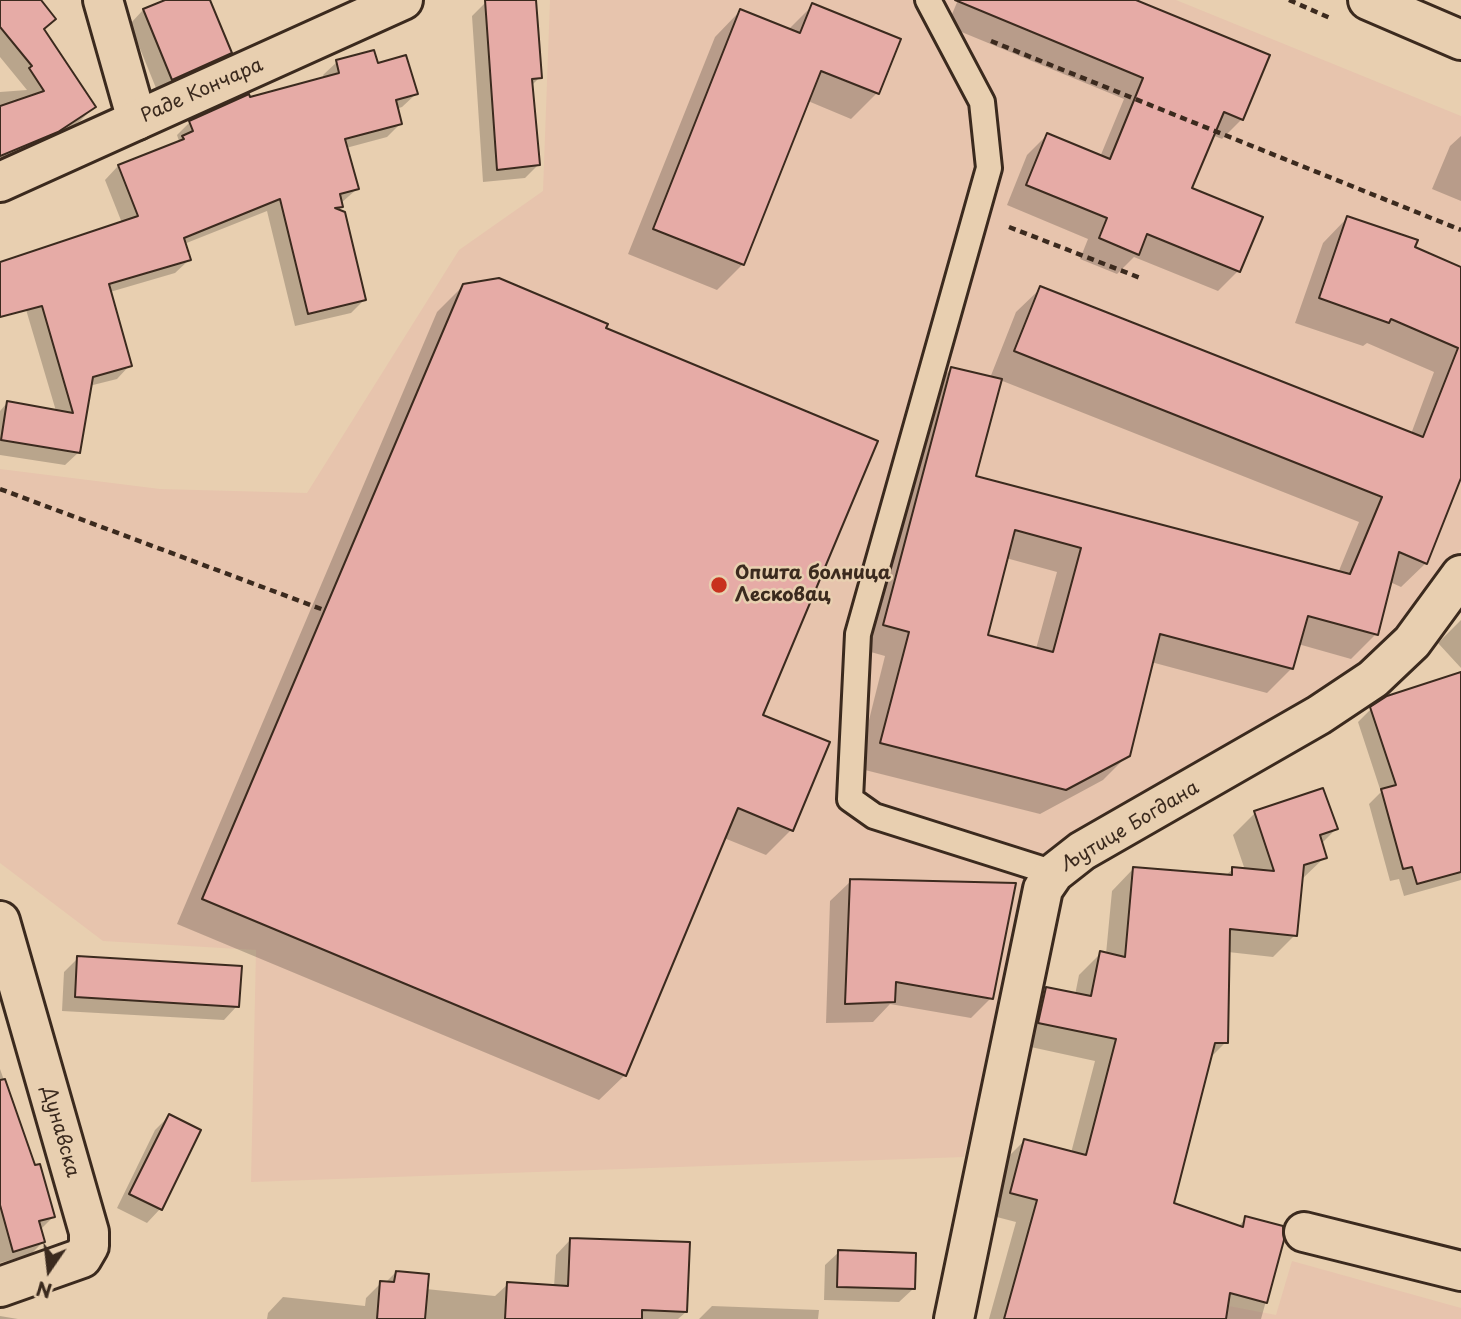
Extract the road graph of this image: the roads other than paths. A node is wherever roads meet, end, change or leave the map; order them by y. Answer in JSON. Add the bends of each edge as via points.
{"nodes":[{"id":1,"x":103,"y":0,"type":"edge"},
{"id":2,"x":403,"y":0,"type":"edge"},
{"id":3,"x":1368,"y":0,"type":"edge"},
{"id":4,"x":932,"y":9,"type":"edge"},
{"id":5,"x":1461,"y":40,"type":"edge"},
{"id":6,"x":137,"y":120,"type":"junction"},
{"id":7,"x":0,"y":181,"type":"edge"},
{"id":8,"x":1461,"y":575,"type":"edge"},
{"id":9,"x":1054,"y":873,"type":"junction"},
{"id":10,"x":0,"y":921,"type":"edge"},
{"id":11,"x":1304,"y":1233,"type":"dead end"},
{"id":12,"x":1461,"y":1271,"type":"edge"},
{"id":13,"x":0,"y":1287,"type":"edge"},
{"id":14,"x":954,"y":1319,"type":"edge"}],
"edges":[{"from":1,"to":6,"type":"street"},
{"from":2,"to":6,"type":"street","name":"Раде Кончара"},
{"from":3,"to":5,"type":"street"},
{"from":4,"to":9,"type":"lane","via":[[982,102],[989,168],[858,634],[850,799],[874,816]]},
{"from":6,"to":7,"type":"street","name":"Раде Кончара"},
{"from":8,"to":9,"type":"street","name":"Љутице Богдана","via":[[1412,642],[1373,679],[1319,715],[1082,851]]},
{"from":9,"to":14,"type":"street","name":"Љутице Богдана","via":[[1043,888]]},
{"from":10,"to":13,"type":"street","name":"Дунавска","via":[[89,1232],[89,1246],[82,1258]]},
{"from":11,"to":12,"type":"street"}]}
